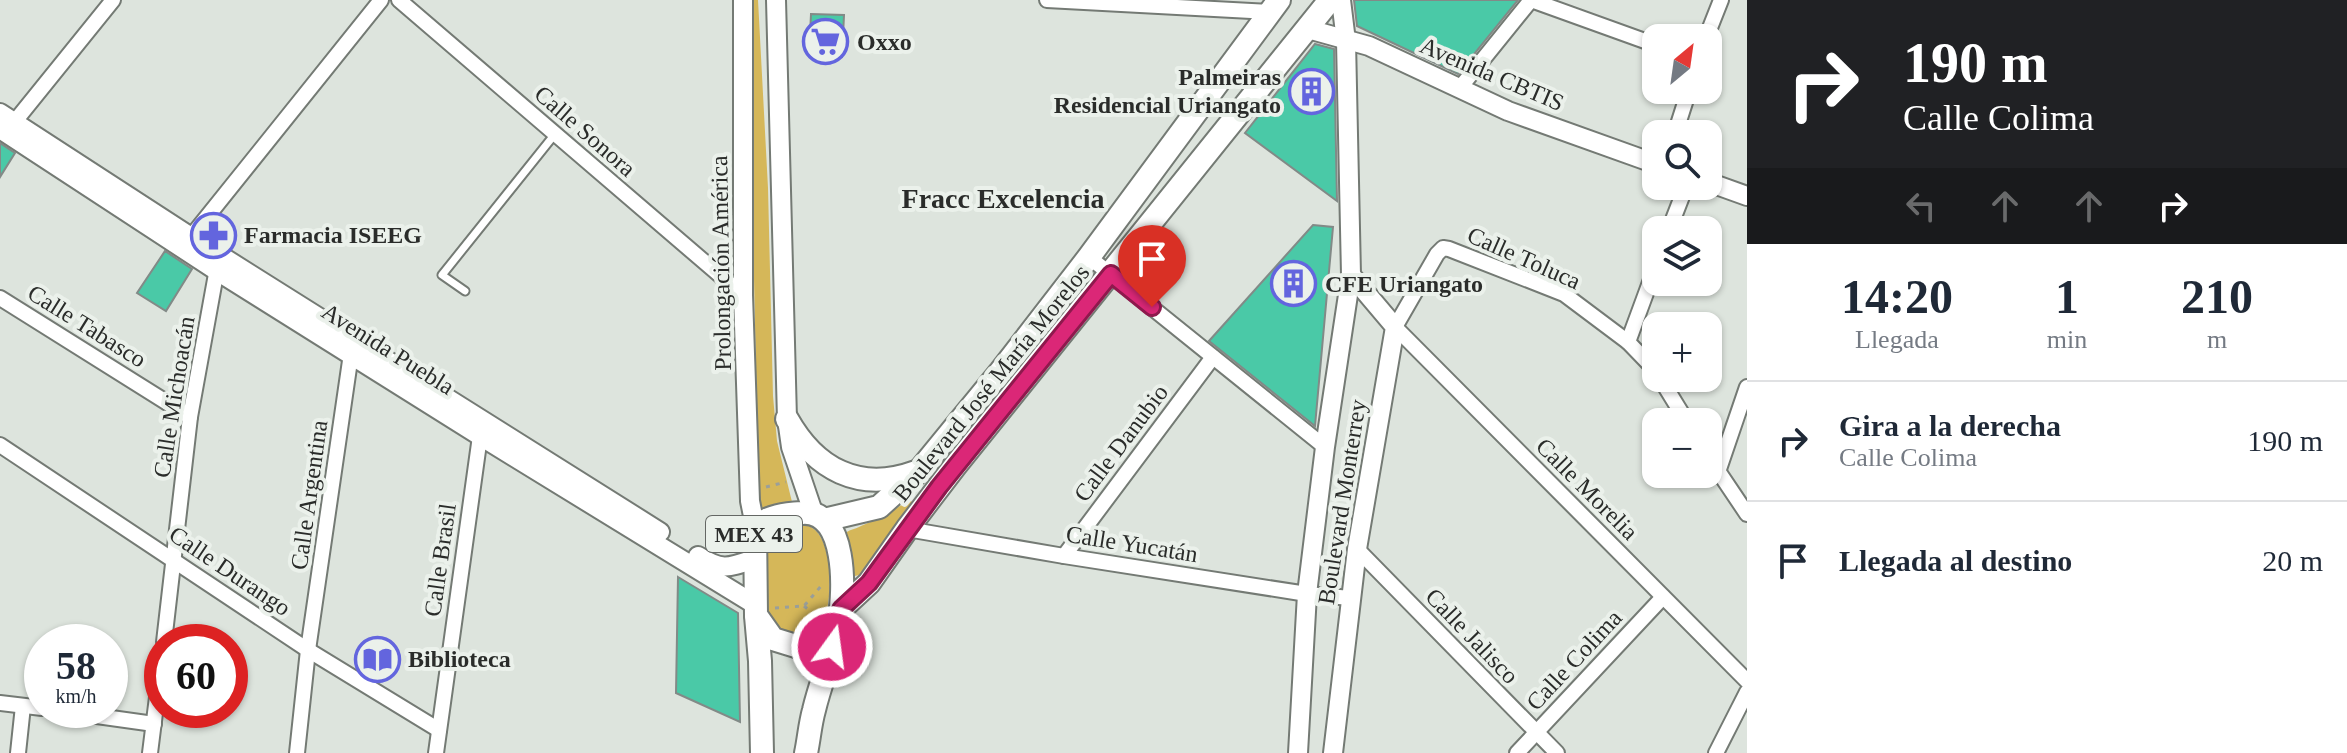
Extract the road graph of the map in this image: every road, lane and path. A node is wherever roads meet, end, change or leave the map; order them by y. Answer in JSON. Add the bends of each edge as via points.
{"nodes":[{"id":1,"x":113,"y":0,"type":"edge"},
{"id":2,"x":381,"y":0,"type":"edge"},
{"id":3,"x":399,"y":0,"type":"edge"},
{"id":4,"x":743,"y":0,"type":"edge"},
{"id":5,"x":776,"y":0,"type":"edge"},
{"id":6,"x":1047,"y":0,"type":"edge"},
{"id":7,"x":1330,"y":0,"type":"edge"},
{"id":8,"x":1341,"y":0,"type":"edge"},
{"id":9,"x":1531,"y":0,"type":"edge"},
{"id":10,"x":1721,"y":0,"type":"edge"},
{"id":11,"x":1274,"y":6,"type":"edge"},
{"id":12,"x":1712,"y":24,"type":"edge"},
{"id":13,"x":1308,"y":29,"type":"junction"},
{"id":14,"x":1642,"y":40,"type":"edge"},
{"id":15,"x":1346,"y":41,"type":"junction"},
{"id":16,"x":1459,"y":89,"type":"junction"},
{"id":17,"x":5,"y":124,"type":"edge"},
{"id":18,"x":555,"y":134,"type":"junction"},
{"id":19,"x":1642,"y":159,"type":"edge"},
{"id":20,"x":1722,"y":187,"type":"edge"},
{"id":21,"x":1747,"y":196,"type":"edge"},
{"id":22,"x":186,"y":242,"type":"junction"},
{"id":23,"x":1089,"y":257,"type":"junction"},
{"id":24,"x":218,"y":263,"type":"junction"},
{"id":25,"x":1111,"y":274,"type":"junction"},
{"id":26,"x":1351,"y":275,"type":"junction"},
{"id":27,"x":465,"y":291,"type":"dead end"},
{"id":28,"x":743,"y":295,"type":"junction"},
{"id":29,"x":1645,"y":296,"type":"edge"},
{"id":30,"x":0,"y":298,"type":"edge"},
{"id":31,"x":1377,"y":305,"type":"junction"},
{"id":32,"x":1345,"y":315,"type":"junction"},
{"id":33,"x":1395,"y":327,"type":"junction"},
{"id":34,"x":1628,"y":342,"type":"junction"},
{"id":35,"x":352,"y":346,"type":"junction"},
{"id":36,"x":1642,"y":356,"type":"edge"},
{"id":37,"x":1213,"y":357,"type":"junction"},
{"id":38,"x":1747,"y":387,"type":"edge"},
{"id":39,"x":190,"y":417,"type":"junction"},
{"id":40,"x":787,"y":419,"type":"junction"},
{"id":41,"x":481,"y":428,"type":"junction"},
{"id":42,"x":0,"y":445,"type":"edge"},
{"id":43,"x":1325,"y":447,"type":"junction"},
{"id":44,"x":1722,"y":460,"type":"edge"},
{"id":45,"x":920,"y":470,"type":"junction"},
{"id":46,"x":1722,"y":478,"type":"edge"},
{"id":47,"x":802,"y":479,"type":"junction"},
{"id":48,"x":750,"y":490,"type":"junction"},
{"id":49,"x":1747,"y":514,"type":"edge"},
{"id":50,"x":819,"y":516,"type":"junction"},
{"id":51,"x":755,"y":526,"type":"junction"},
{"id":52,"x":907,"y":529,"type":"junction"},
{"id":53,"x":1357,"y":549,"type":"junction"},
{"id":54,"x":1064,"y":556,"type":"junction"},
{"id":55,"x":754,"y":559,"type":"junction"},
{"id":56,"x":174,"y":560,"type":"junction"},
{"id":57,"x":840,"y":564,"type":"junction"},
{"id":58,"x":1307,"y":594,"type":"junction"},
{"id":59,"x":1663,"y":597,"type":"junction"},
{"id":60,"x":1350,"y":598,"type":"junction"},
{"id":61,"x":804,"y":606,"type":"junction"},
{"id":62,"x":755,"y":609,"type":"junction"},
{"id":63,"x":834,"y":617,"type":"junction"},
{"id":64,"x":166,"y":624,"type":"edge"},
{"id":65,"x":308,"y":650,"type":"junction"},
{"id":66,"x":1747,"y":681,"type":"edge"},
{"id":67,"x":1747,"y":692,"type":"edge"},
{"id":68,"x":0,"y":703,"type":"edge"},
{"id":69,"x":23,"y":706,"type":"joint"},
{"id":70,"x":153,"y":728,"type":"edge"},
{"id":71,"x":439,"y":730,"type":"junction"},
{"id":72,"x":1537,"y":733,"type":"junction"},
{"id":73,"x":18,"y":753,"type":"edge"},
{"id":74,"x":150,"y":753,"type":"edge"},
{"id":75,"x":297,"y":753,"type":"edge"},
{"id":76,"x":436,"y":753,"type":"edge"},
{"id":77,"x":762,"y":753,"type":"edge"},
{"id":78,"x":806,"y":753,"type":"edge"},
{"id":79,"x":1298,"y":753,"type":"edge"},
{"id":80,"x":1333,"y":753,"type":"edge"},
{"id":81,"x":1517,"y":753,"type":"edge"},
{"id":82,"x":1557,"y":753,"type":"edge"},
{"id":83,"x":1716,"y":753,"type":"edge"}],
"edges":[{"from":1,"to":17,"type":"street"},
{"from":2,"to":22,"type":"street"},
{"from":3,"to":18,"type":"street","name":"Calle Sonora"},
{"from":4,"to":28,"type":"street","name":"Prolongación América"},
{"from":5,"to":40,"type":"street"},
{"from":6,"to":11,"type":"street"},
{"from":7,"to":13,"type":"main road","name":"Boulevard José María Morelos"},
{"from":8,"to":15,"type":"street","name":"Boulevard Monterrey"},
{"from":9,"to":14,"type":"street"},
{"from":9,"to":16,"type":"street"},
{"from":10,"to":12,"type":"street"},
{"from":11,"to":13,"type":"main road","via":[[1277,25],[1290,32]]},
{"from":11,"to":23,"type":"main road","name":"Boulevard José María Morelos","number":"MEX 43"},
{"from":13,"to":15,"type":"street","name":"Avenida CBTIS"},
{"from":13,"to":25,"type":"main road","name":"Boulevard José María Morelos"},
{"from":15,"to":16,"type":"street","name":"Avenida CBTIS","via":[[1369,46]]},
{"from":15,"to":26,"type":"street","name":"Boulevard Monterrey"},
{"from":16,"to":19,"type":"street","name":"Avenida CBTIS"},
{"from":17,"to":22,"type":"street","name":"Avenida Puebla"},
{"from":18,"to":27,"type":"lane","via":[[442,275]]},
{"from":18,"to":28,"type":"street","name":"Calle Sonora"},
{"from":20,"to":21,"type":"street"},
{"from":22,"to":24,"type":"street","name":"Avenida Puebla"},
{"from":23,"to":25,"type":"street"},
{"from":23,"to":45,"type":"main road","name":"Boulevard José María Morelos","number":"MEX 43"},
{"from":24,"to":35,"type":"street","name":"Avenida Puebla"},
{"from":24,"to":39,"type":"street","name":"Calle Michoacán"},
{"from":25,"to":37,"type":"street"},
{"from":25,"to":52,"type":"main road","name":"Boulevard José María Morelos"},
{"from":26,"to":31,"type":"street"},
{"from":26,"to":32,"type":"street","name":"Boulevard Monterrey"},
{"from":28,"to":48,"type":"street","name":"Prolongación América"},
{"from":29,"to":34,"type":"street"},
{"from":30,"to":39,"type":"street","name":"Calle Tabasco"},
{"from":31,"to":32,"type":"street","via":[[1366,301]]},
{"from":31,"to":33,"type":"street"},
{"from":32,"to":43,"type":"street","name":"Boulevard Monterrey"},
{"from":33,"to":34,"type":"street","name":"Calle Toluca","via":[[1443,248],[1564,294]]},
{"from":33,"to":53,"type":"street","name":"Boulevard Monterrey"},
{"from":33,"to":59,"type":"street","name":"Calle Morelia"},
{"from":34,"to":36,"type":"street","name":"Calle Toluca"},
{"from":35,"to":41,"type":"street","name":"Avenida Puebla"},
{"from":35,"to":65,"type":"street","name":"Calle Argentina"},
{"from":37,"to":43,"type":"street"},
{"from":37,"to":54,"type":"street","name":"Calle Danubio"},
{"from":38,"to":44,"type":"street"},
{"from":39,"to":56,"type":"street","name":"Calle Michoacán"},
{"from":40,"to":45,"type":"main road","via":[[816,458],[845,475],[885,479]]},
{"from":40,"to":47,"type":"street"},
{"from":41,"to":55,"type":"street","name":"Avenida Puebla","via":[[714,566],[728,568]]},
{"from":41,"to":62,"type":"street","name":"Avenida Puebla"},
{"from":41,"to":71,"type":"street","name":"Calle Brasil"},
{"from":42,"to":56,"type":"street","name":"Calle Durango"},
{"from":43,"to":58,"type":"street","name":"Boulevard Monterrey"},
{"from":45,"to":50,"type":"main road","name":"Boulevard José María Morelos","number":"MEX 43","via":[[879,507]]},
{"from":46,"to":49,"type":"street"},
{"from":47,"to":48,"type":"path"},
{"from":47,"to":50,"type":"street"},
{"from":48,"to":51,"type":"street","name":"Prolongación América"},
{"from":50,"to":51,"type":"main road","number":"MEX 43","via":[[780,514]]},
{"from":50,"to":57,"type":"main road","number":"MEX 43","via":[[834,533]]},
{"from":51,"to":55,"type":"main road","number":"MEX 43"},
{"from":52,"to":54,"type":"street","name":"Calle Yucatán"},
{"from":52,"to":63,"type":"main road","name":"Boulevard José María Morelos","via":[[869,583]]},
{"from":53,"to":60,"type":"street","name":"Boulevard Monterrey"},
{"from":53,"to":72,"type":"street","name":"Calle Jalisco"},
{"from":54,"to":58,"type":"street","name":"Calle Yucatán"},
{"from":55,"to":62,"type":"main road","number":"MEX 43"},
{"from":56,"to":64,"type":"street","name":"Calle Michoacán"},
{"from":56,"to":65,"type":"street","name":"Calle Durango"},
{"from":57,"to":61,"type":"path"},
{"from":57,"to":63,"type":"main road","number":"MEX 43","via":[[842,595]]},
{"from":58,"to":60,"type":"street","name":"Calle Yucatán"},
{"from":58,"to":79,"type":"street","name":"Boulevard Monterrey"},
{"from":59,"to":66,"type":"street","name":"Calle Morelia"},
{"from":59,"to":72,"type":"street","name":"Calle Colima"},
{"from":60,"to":80,"type":"street","name":"Boulevard Monterrey"},
{"from":61,"to":62,"type":"path"},
{"from":61,"to":63,"type":"path"},
{"from":62,"to":63,"type":"main road","name":"Boulevard José María Morelos","via":[[773,639],[799,647],[823,644]]},
{"from":62,"to":77,"type":"main road","number":"MEX 43"},
{"from":63,"to":78,"type":"main road","number":"MEX 43"},
{"from":65,"to":71,"type":"street","name":"Calle Durango"},
{"from":65,"to":75,"type":"street","name":"Calle Argentina"},
{"from":67,"to":83,"type":"street"},
{"from":68,"to":69,"type":"street"},
{"from":69,"to":73,"type":"street"},
{"from":70,"to":74,"type":"street"},
{"from":71,"to":76,"type":"street","name":"Calle Brasil"},
{"from":72,"to":81,"type":"street","name":"Calle Colima"},
{"from":72,"to":82,"type":"street","name":"Calle Jalisco"}]}
